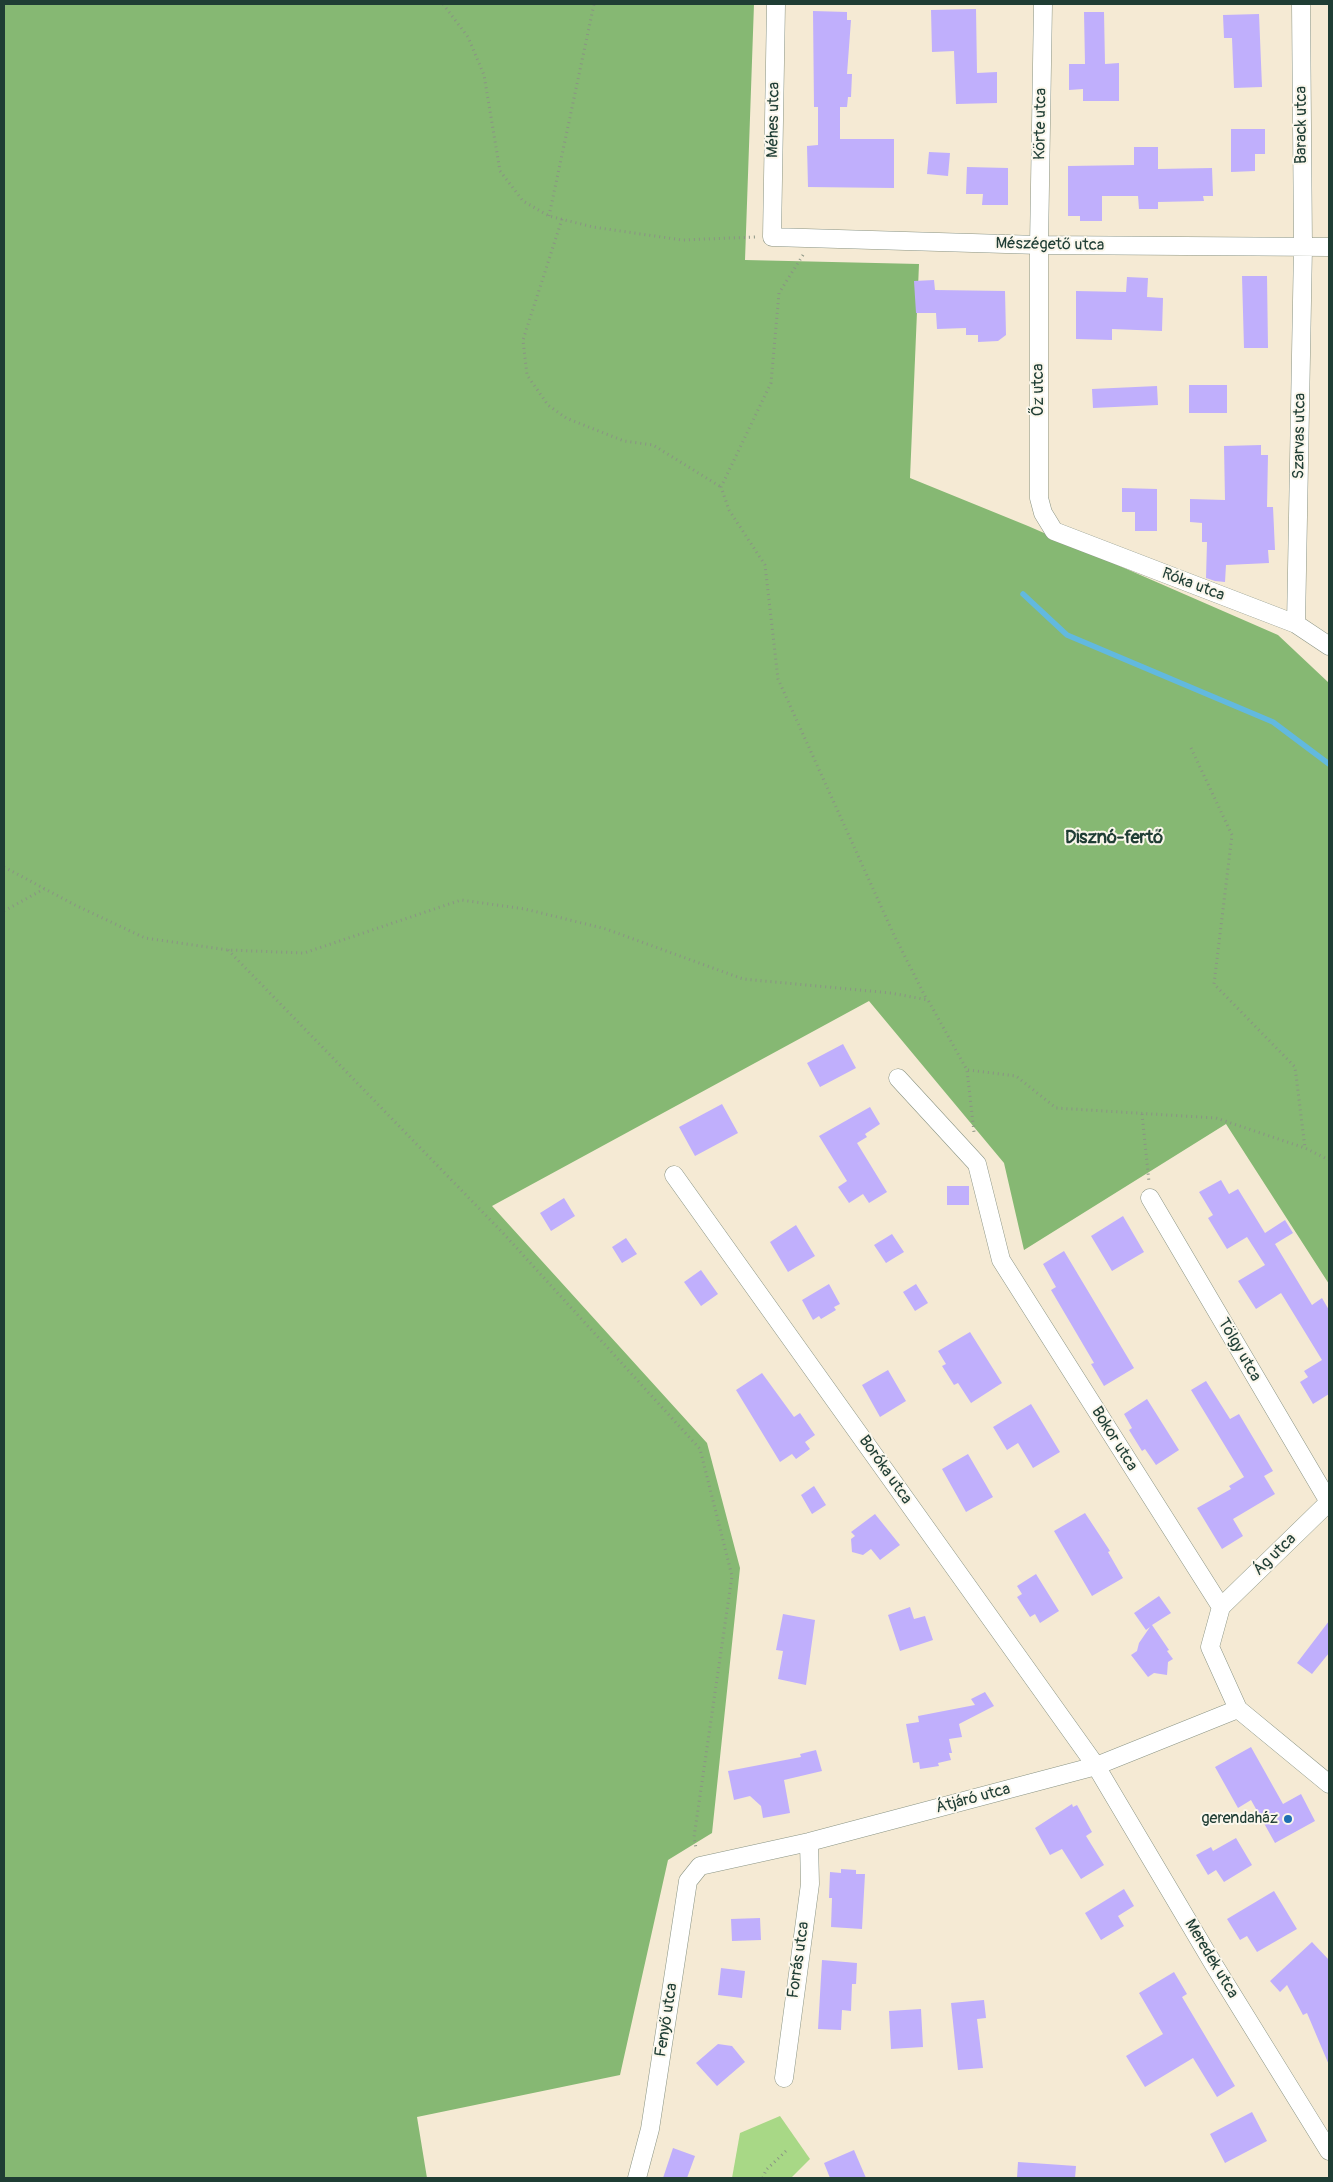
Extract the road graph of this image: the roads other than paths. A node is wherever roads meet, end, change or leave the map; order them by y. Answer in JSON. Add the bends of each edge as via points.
{"nodes":[{"id":1,"x":776,"y":4,"type":"edge"},
{"id":2,"x":1043,"y":4,"type":"edge"},
{"id":3,"x":1301,"y":4,"type":"edge"},
{"id":4,"x":772,"y":237,"type":"joint"},
{"id":5,"x":1039,"y":245,"type":"junction"},
{"id":6,"x":1303,"y":247,"type":"junction"},
{"id":7,"x":1329,"y":247,"type":"edge"},
{"id":8,"x":1054,"y":530,"type":"joint"},
{"id":9,"x":1296,"y":624,"type":"junction"},
{"id":10,"x":1329,"y":646,"type":"edge"},
{"id":11,"x":898,"y":1078,"type":"dead end"},
{"id":12,"x":674,"y":1175,"type":"dead end"},
{"id":13,"x":1150,"y":1198,"type":"road end"},
{"id":14,"x":1329,"y":1502,"type":"edge"},
{"id":15,"x":1221,"y":1607,"type":"junction"},
{"id":16,"x":1238,"y":1709,"type":"junction"},
{"id":17,"x":1096,"y":1766,"type":"junction"},
{"id":18,"x":1329,"y":1784,"type":"edge"},
{"id":19,"x":809,"y":1842,"type":"junction"},
{"id":20,"x":700,"y":1866,"type":"joint"},
{"id":21,"x":784,"y":2078,"type":"dead end"},
{"id":22,"x":1329,"y":2150,"type":"edge"},
{"id":23,"x":637,"y":2178,"type":"edge"}],
"edges":[{"from":1,"to":4,"type":"street","name":"Méhes utca"},
{"from":2,"to":5,"type":"street","name":"Körte utca"},
{"from":3,"to":6,"type":"street","name":"Barack utca"},
{"from":4,"to":5,"type":"street","name":"Mészégető utca"},
{"from":5,"to":6,"type":"street","name":"Mészégető utca"},
{"from":5,"to":8,"type":"street","name":"Őz utca","via":[[1039,498],[1043,513]]},
{"from":6,"to":7,"type":"street","name":"Mészégető utca"},
{"from":6,"to":9,"type":"street","name":"Szarvas utca"},
{"from":8,"to":9,"type":"street","name":"Róka utca"},
{"from":9,"to":10,"type":"street","name":"Róka utca"},
{"from":11,"to":15,"type":"street","name":"Bokor utca","via":[[977,1164],[1001,1260]]},
{"from":12,"to":17,"type":"street","name":"Boróka utca"},
{"from":13,"to":14,"type":"street","name":"Tölgy utca"},
{"from":14,"to":15,"type":"street","name":"Ág utca"},
{"from":15,"to":16,"type":"street","via":[[1210,1647]]},
{"from":16,"to":17,"type":"street","name":"Átjáró utca"},
{"from":16,"to":18,"type":"street"},
{"from":17,"to":19,"type":"street","name":"Átjáró utca"},
{"from":17,"to":22,"type":"street","name":"Meredek utca"},
{"from":19,"to":20,"type":"street","name":"Átjáró utca"},
{"from":19,"to":21,"type":"street","name":"Forrás utca","via":[[810,1884]]},
{"from":20,"to":23,"type":"street","name":"Fenyő utca","via":[[688,1882],[650,2129]]}]}
